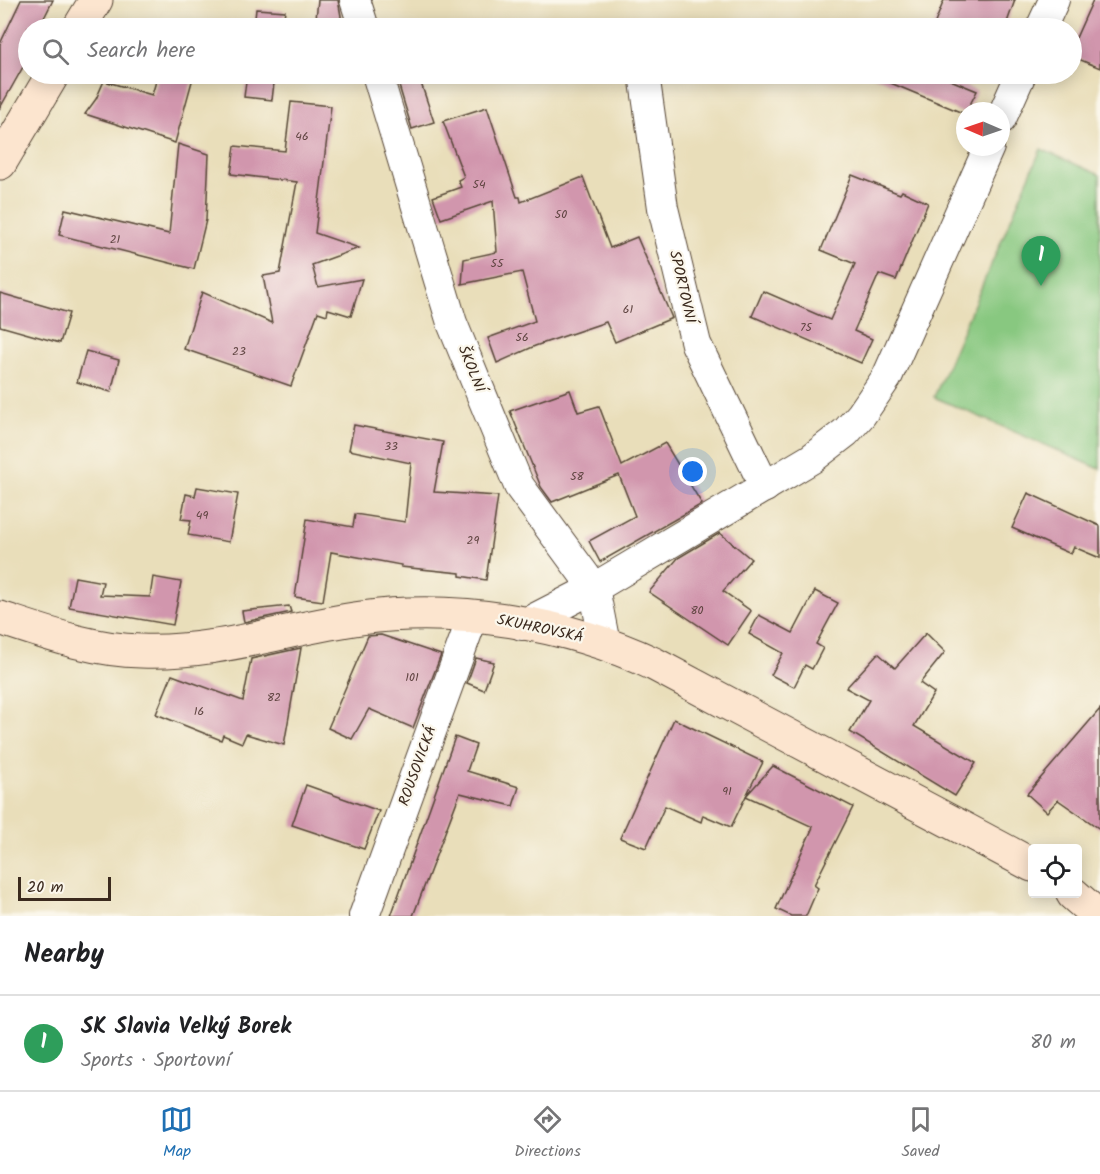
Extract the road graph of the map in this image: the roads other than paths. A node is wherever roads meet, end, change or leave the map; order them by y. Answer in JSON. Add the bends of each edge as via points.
{"nodes":[{"id":1,"x":96,"y":0,"type":"edge"},
{"id":2,"x":355,"y":0,"type":"edge"},
{"id":3,"x":1054,"y":0,"type":"edge"},
{"id":4,"x":86,"y":18,"type":"edge"},
{"id":5,"x":361,"y":18,"type":"edge"},
{"id":6,"x":1046,"y":18,"type":"edge"},
{"id":7,"x":47,"y":84,"type":"edge"},
{"id":8,"x":380,"y":84,"type":"edge"},
{"id":9,"x":645,"y":84,"type":"edge"},
{"id":10,"x":1017,"y":84,"type":"edge"},
{"id":11,"x":1009,"y":102,"type":"edge"},
{"id":12,"x":984,"y":156,"type":"edge"},
{"id":13,"x":0,"y":163,"type":"edge"},
{"id":14,"x":765,"y":487,"type":"junction"},
{"id":15,"x":594,"y":588,"type":"junction"},
{"id":16,"x":473,"y":616,"type":"junction"},
{"id":17,"x":0,"y":618,"type":"edge"},
{"id":18,"x":522,"y":625,"type":"junction"},
{"id":19,"x":605,"y":644,"type":"junction"},
{"id":20,"x":1028,"y":863,"type":"edge"},
{"id":21,"x":1078,"y":898,"type":"edge"},
{"id":22,"x":364,"y":916,"type":"edge"},
{"id":23,"x":1098,"y":916,"type":"edge"}],
"edges":[{"from":1,"to":4,"type":"street"},
{"from":2,"to":5,"type":"street"},
{"from":3,"to":6,"type":"street"},
{"from":7,"to":13,"type":"street"},
{"from":8,"to":15,"type":"street","name":"ŠKOLNÍ","via":[[452,323],[519,486]]},
{"from":9,"to":14,"type":"street","name":"SPORTOVNÍ","via":[[663,208],[696,344]]},
{"from":10,"to":11,"type":"street"},
{"from":12,"to":14,"type":"street","via":[[875,397],[829,447]]},
{"from":14,"to":15,"type":"street"},
{"from":15,"to":18,"type":"street"},
{"from":15,"to":19,"type":"street","name":"ŠKOLNÍ"},
{"from":16,"to":17,"type":"street","name":"SKUHROVSKÁ","via":[[370,617],[171,652],[96,646]]},
{"from":16,"to":18,"type":"street","name":"SKUHROVSKÁ"},
{"from":16,"to":22,"type":"street","name":"ROUSOVICKÁ"},
{"from":18,"to":19,"type":"street","name":"SKUHROVSKÁ"},
{"from":19,"to":20,"type":"street","name":"SKUHROVSKÁ","via":[[665,670]]},
{"from":21,"to":23,"type":"street"}]}
